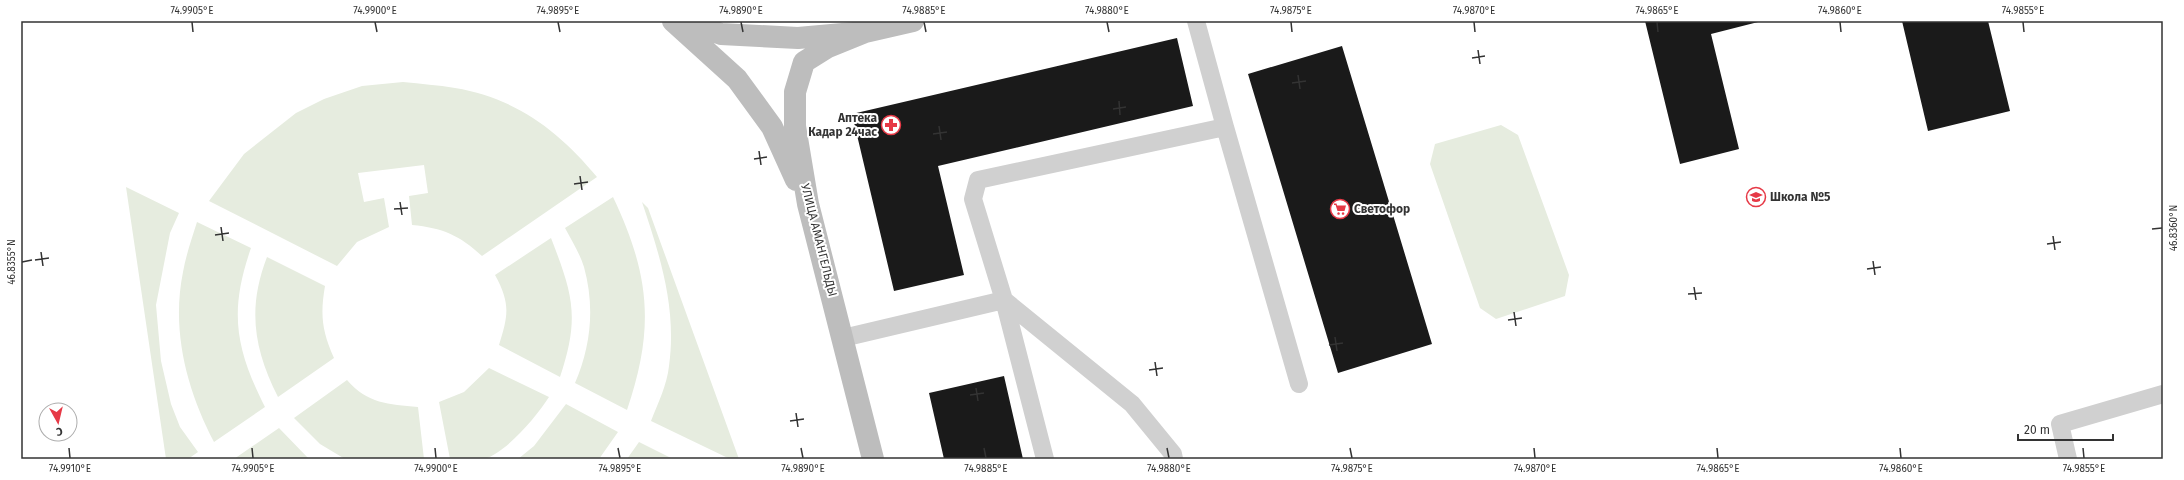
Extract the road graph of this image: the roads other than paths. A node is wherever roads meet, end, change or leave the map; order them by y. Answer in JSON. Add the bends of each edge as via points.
{"nodes":[{"id":1,"x":673,"y":21,"type":"edge"},
{"id":2,"x":685,"y":21,"type":"edge"},
{"id":3,"x":912,"y":21,"type":"edge"},
{"id":4,"x":1196,"y":21,"type":"edge"},
{"id":5,"x":865,"y":32,"type":"junction"},
{"id":6,"x":1225,"y":127,"type":"junction"},
{"id":7,"x":808,"y":204,"type":"junction"},
{"id":8,"x":1004,"y":300,"type":"junction"},
{"id":9,"x":843,"y":338,"type":"junction"},
{"id":10,"x":1299,"y":384,"type":"dead end"},
{"id":11,"x":2163,"y":394,"type":"edge"},
{"id":12,"x":873,"y":459,"type":"edge"},
{"id":13,"x":1045,"y":459,"type":"edge"},
{"id":14,"x":1174,"y":459,"type":"edge"},
{"id":15,"x":2068,"y":459,"type":"edge"}],
"edges":[{"from":1,"to":7,"type":"main road","via":[[737,79],[768,121]]},
{"from":2,"to":5,"type":"main road","via":[[721,34],[764,38],[798,38]]},
{"from":3,"to":5,"type":"main road"},
{"from":4,"to":6,"type":"lane"},
{"from":5,"to":7,"type":"main road","name":"УЛИЦА АМАНГЕЛЬДЫ","via":[[828,47],[804,62],[795,92],[796,126]]},
{"from":6,"to":8,"type":"lane","via":[[978,180],[973,199]]},
{"from":6,"to":10,"type":"lane"},
{"from":7,"to":9,"type":"main road","name":"УЛИЦА АМАНГЕЛЬДЫ"},
{"from":8,"to":9,"type":"lane"},
{"from":8,"to":13,"type":"lane"},
{"from":8,"to":14,"type":"lane","via":[[1132,404],[1173,454]]},
{"from":9,"to":12,"type":"main road","name":"УЛИЦА АМАНГЕЛЬДЫ"},
{"from":11,"to":15,"type":"lane","via":[[2060,424]]}]}
